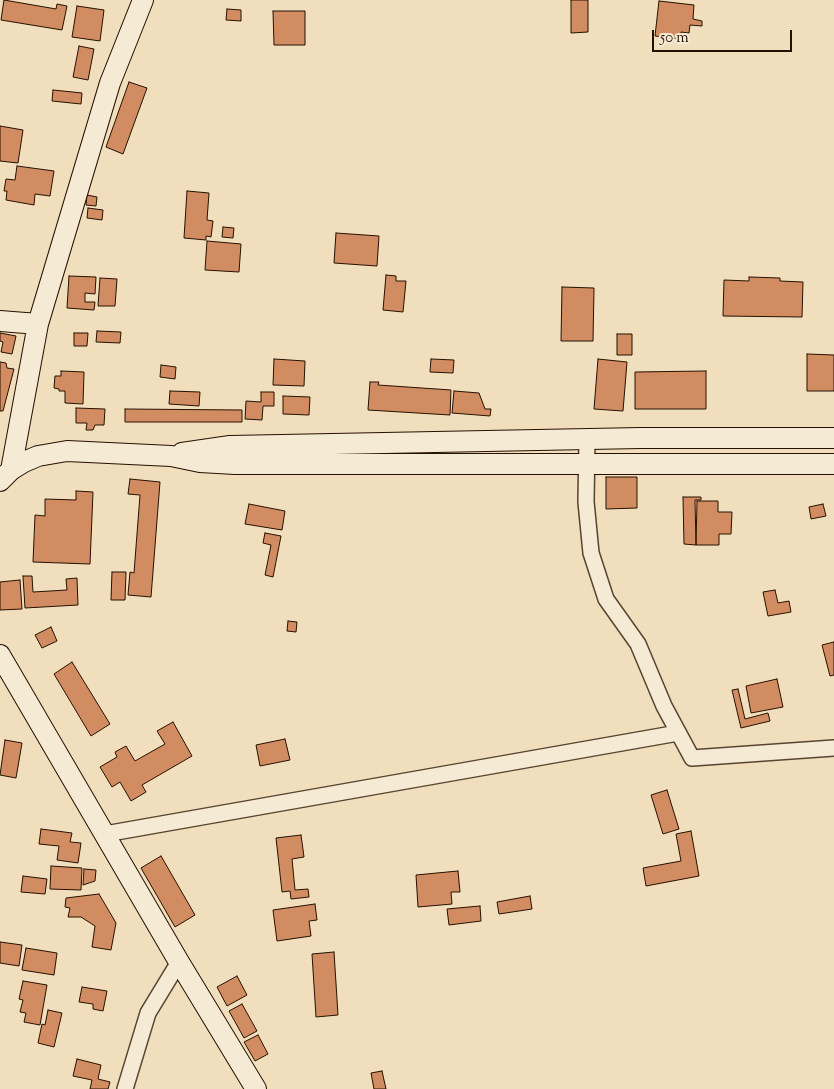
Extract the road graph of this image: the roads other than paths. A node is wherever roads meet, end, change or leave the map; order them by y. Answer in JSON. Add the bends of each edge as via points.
{"nodes":[{"id":1,"x":143,"y":0,"type":"edge"},
{"id":2,"x":0,"y":321,"type":"edge"},
{"id":3,"x":38,"y":324,"type":"junction"},
{"id":4,"x":834,"y":438,"type":"edge"},
{"id":5,"x":587,"y":440,"type":"junction"},
{"id":6,"x":171,"y":456,"type":"junction"},
{"id":7,"x":587,"y":463,"type":"junction"},
{"id":8,"x":834,"y":464,"type":"edge"},
{"id":9,"x":6,"y":476,"type":"edge"},
{"id":10,"x":0,"y":655,"type":"edge"},
{"id":11,"x":678,"y":733,"type":"junction"},
{"id":12,"x":834,"y":748,"type":"edge"},
{"id":13,"x":104,"y":834,"type":"junction"},
{"id":14,"x":179,"y":962,"type":"junction"},
{"id":15,"x":125,"y":1089,"type":"edge"},
{"id":16,"x":256,"y":1089,"type":"edge"}],
"edges":[{"from":1,"to":3,"type":"main road","via":[[110,83]]},
{"from":2,"to":3,"type":"main road"},
{"from":3,"to":9,"type":"main road"},
{"from":4,"to":5,"type":"main road"},
{"from":5,"to":6,"type":"main road","via":[[230,446]]},
{"from":5,"to":7,"type":"street"},
{"from":6,"to":7,"type":"main road","via":[[235,464]]},
{"from":6,"to":9,"type":"main road","via":[[67,451],[38,456]]},
{"from":7,"to":8,"type":"main road"},
{"from":7,"to":11,"type":"street","via":[[586,502],[592,553],[606,598],[638,644]]},
{"from":10,"to":13,"type":"main road"},
{"from":11,"to":12,"type":"street","via":[[692,758]]},
{"from":11,"to":13,"type":"street"},
{"from":13,"to":14,"type":"main road"},
{"from":14,"to":15,"type":"street","via":[[148,1012]]},
{"from":14,"to":16,"type":"main road"}]}
